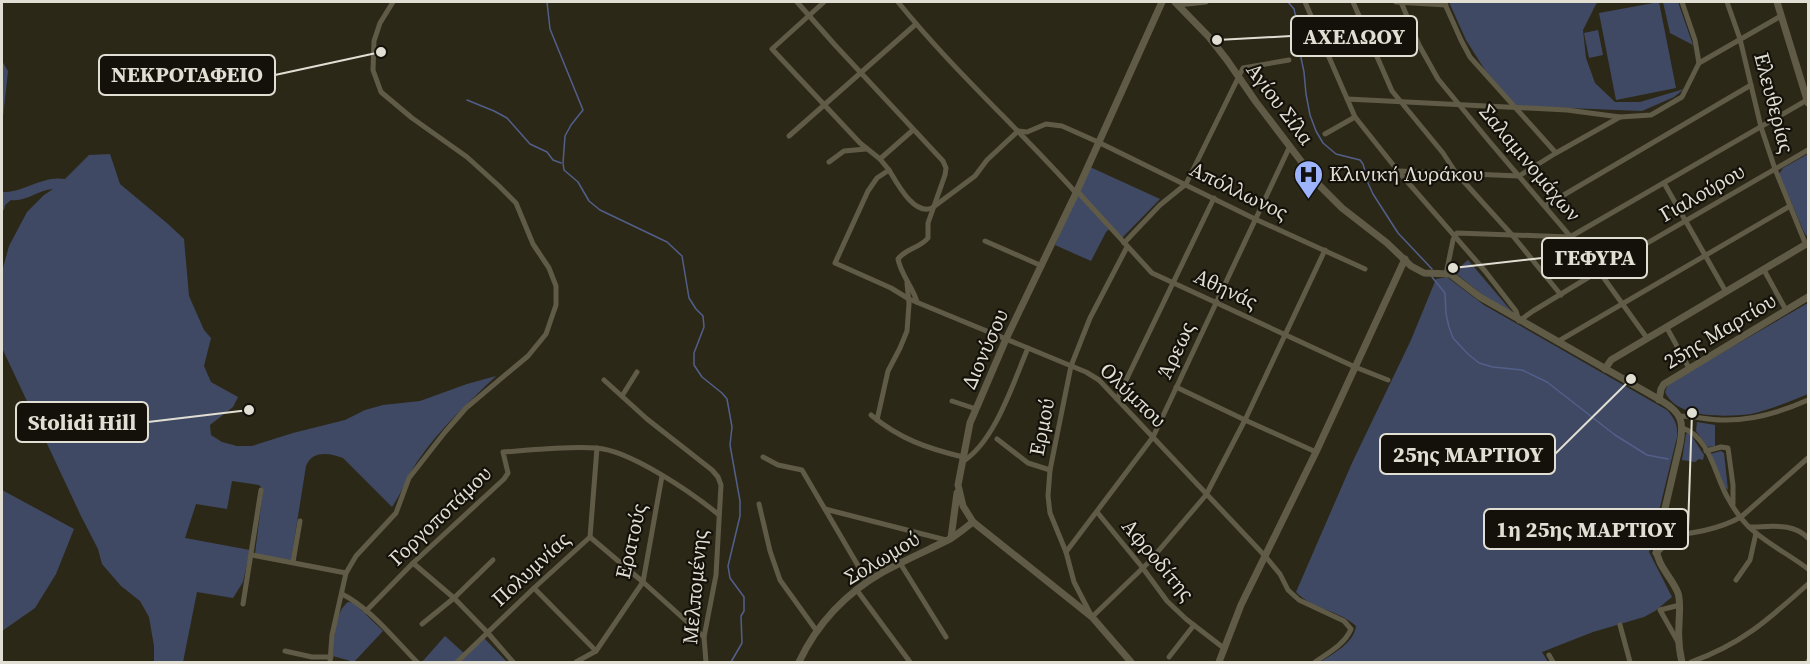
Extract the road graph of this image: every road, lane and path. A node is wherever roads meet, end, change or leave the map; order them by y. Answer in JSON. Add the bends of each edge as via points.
{"nodes":[{"id":1,"x":393,"y":2,"type":"edge"},
{"id":2,"x":797,"y":2,"type":"edge"},
{"id":3,"x":824,"y":2,"type":"edge"},
{"id":4,"x":898,"y":2,"type":"edge"},
{"id":5,"x":1162,"y":2,"type":"edge"},
{"id":6,"x":1206,"y":2,"type":"edge"},
{"id":7,"x":1305,"y":2,"type":"edge"},
{"id":8,"x":1353,"y":2,"type":"edge"},
{"id":9,"x":1396,"y":2,"type":"edge"},
{"id":10,"x":1401,"y":2,"type":"edge"},
{"id":11,"x":1682,"y":2,"type":"edge"},
{"id":12,"x":1726,"y":2,"type":"edge"},
{"id":13,"x":1776,"y":2,"type":"edge"},
{"id":14,"x":1177,"y":3,"type":"edge"},
{"id":15,"x":1445,"y":3,"type":"edge"},
{"id":16,"x":809,"y":16,"type":"junction"},
{"id":17,"x":1781,"y":16,"type":"junction"},
{"id":18,"x":916,"y":24,"type":"junction"},
{"id":19,"x":1740,"y":39,"type":"junction"},
{"id":20,"x":1289,"y":60,"type":"dead end"},
{"id":21,"x":1699,"y":63,"type":"junction"},
{"id":22,"x":860,"y":73,"type":"junction"},
{"id":23,"x":1238,"y":75,"type":"junction"},
{"id":24,"x":1751,"y":85,"type":"junction"},
{"id":25,"x":1347,"y":99,"type":"junction"},
{"id":26,"x":1399,"y":102,"type":"junction"},
{"id":27,"x":1808,"y":102,"type":"edge"},
{"id":28,"x":824,"y":104,"type":"junction"},
{"id":29,"x":1460,"y":105,"type":"junction"},
{"id":30,"x":1516,"y":108,"type":"junction"},
{"id":31,"x":1355,"y":117,"type":"junction"},
{"id":32,"x":1620,"y":117,"type":"junction"},
{"id":33,"x":1761,"y":127,"type":"junction"},
{"id":34,"x":913,"y":130,"type":"junction"},
{"id":35,"x":1018,"y":131,"type":"junction"},
{"id":36,"x":1325,"y":134,"type":"dead end"},
{"id":37,"x":789,"y":136,"type":"dead end"},
{"id":38,"x":1098,"y":141,"type":"junction"},
{"id":39,"x":1290,"y":146,"type":"junction"},
{"id":40,"x":866,"y":149,"type":"junction"},
{"id":41,"x":1809,"y":150,"type":"edge"},
{"id":42,"x":1556,"y":153,"type":"junction"},
{"id":43,"x":880,"y":159,"type":"junction"},
{"id":44,"x":829,"y":162,"type":"dead end"},
{"id":45,"x":1775,"y":169,"type":"junction"},
{"id":46,"x":889,"y":170,"type":"junction"},
{"id":47,"x":1398,"y":171,"type":"junction"},
{"id":48,"x":1456,"y":173,"type":"junction"},
{"id":49,"x":1519,"y":176,"type":"junction"},
{"id":50,"x":1664,"y":183,"type":"junction"},
{"id":51,"x":1186,"y":184,"type":"junction"},
{"id":52,"x":1076,"y":192,"type":"junction"},
{"id":53,"x":1214,"y":198,"type":"junction"},
{"id":54,"x":1545,"y":206,"type":"junction"},
{"id":55,"x":1790,"y":206,"type":"junction"},
{"id":56,"x":932,"y":208,"type":"junction"},
{"id":57,"x":1255,"y":219,"type":"junction"},
{"id":58,"x":1686,"y":222,"type":"junction"},
{"id":59,"x":1455,"y":235,"type":"junction"},
{"id":60,"x":1513,"y":236,"type":"junction"},
{"id":61,"x":1570,"y":237,"type":"junction"},
{"id":62,"x":986,"y":241,"type":"dead end"},
{"id":63,"x":1807,"y":244,"type":"edge"},
{"id":64,"x":1125,"y":245,"type":"junction"},
{"id":65,"x":1325,"y":250,"type":"junction"},
{"id":66,"x":1705,"y":255,"type":"junction"},
{"id":67,"x":1405,"y":259,"type":"junction"},
{"id":68,"x":1042,"y":266,"type":"junction"},
{"id":69,"x":1365,"y":269,"type":"dead end"},
{"id":70,"x":1764,"y":270,"type":"junction"},
{"id":71,"x":1599,"y":271,"type":"junction"},
{"id":72,"x":1446,"y":274,"type":"junction"},
{"id":73,"x":907,"y":281,"type":"junction"},
{"id":74,"x":1173,"y":283,"type":"junction"},
{"id":75,"x":1726,"y":292,"type":"junction"},
{"id":76,"x":1561,"y":294,"type":"junction"},
{"id":77,"x":1809,"y":297,"type":"edge"},
{"id":78,"x":909,"y":298,"type":"junction"},
{"id":79,"x":917,"y":302,"type":"junction"},
{"id":80,"x":1216,"y":303,"type":"junction"},
{"id":81,"x":1623,"y":304,"type":"junction"},
{"id":82,"x":1786,"y":310,"type":"junction"},
{"id":83,"x":1520,"y":321,"type":"junction"},
{"id":84,"x":1667,"y":328,"type":"junction"},
{"id":85,"x":1286,"y":335,"type":"junction"},
{"id":86,"x":1647,"y":338,"type":"junction"},
{"id":87,"x":1006,"y":339,"type":"junction"},
{"id":88,"x":1557,"y":342,"type":"junction"},
{"id":89,"x":1028,"y":348,"type":"junction"},
{"id":90,"x":1071,"y":366,"type":"junction"},
{"id":91,"x":1355,"y":367,"type":"junction"},
{"id":92,"x":1689,"y":368,"type":"junction"},
{"id":93,"x":1605,"y":369,"type":"junction"},
{"id":94,"x":637,"y":372,"type":"dead end"},
{"id":95,"x":604,"y":380,"type":"dead end"},
{"id":96,"x":1388,"y":380,"type":"dead end"},
{"id":97,"x":1176,"y":387,"type":"junction"},
{"id":98,"x":622,"y":396,"type":"junction"},
{"id":99,"x":1117,"y":399,"type":"junction"},
{"id":100,"x":1659,"y":400,"type":"junction"},
{"id":101,"x":1809,"y":400,"type":"edge"},
{"id":102,"x":952,"y":401,"type":"dead end"},
{"id":103,"x":976,"y":409,"type":"junction"},
{"id":104,"x":871,"y":415,"type":"dead end"},
{"id":105,"x":1680,"y":416,"type":"junction"},
{"id":106,"x":878,"y":420,"type":"junction"},
{"id":107,"x":1245,"y":420,"type":"junction"},
{"id":108,"x":1682,"y":428,"type":"junction"},
{"id":109,"x":1153,"y":437,"type":"junction"},
{"id":110,"x":997,"y":439,"type":"dead end"},
{"id":111,"x":597,"y":448,"type":"junction"},
{"id":112,"x":1706,"y":451,"type":"junction"},
{"id":113,"x":1316,"y":452,"type":"junction"},
{"id":114,"x":763,"y":457,"type":"dead end"},
{"id":115,"x":1809,"y":458,"type":"edge"},
{"id":116,"x":962,"y":460,"type":"junction"},
{"id":117,"x":1050,"y":470,"type":"junction"},
{"id":118,"x":662,"y":476,"type":"junction"},
{"id":119,"x":958,"y":484,"type":"junction"},
{"id":120,"x":261,"y":490,"type":"dead end"},
{"id":121,"x":1206,"y":495,"type":"junction"},
{"id":122,"x":759,"y":504,"type":"dead end"},
{"id":123,"x":1733,"y":506,"type":"junction"},
{"id":124,"x":825,"y":509,"type":"junction"},
{"id":125,"x":1097,"y":513,"type":"junction"},
{"id":126,"x":718,"y":514,"type":"junction"},
{"id":127,"x":1741,"y":518,"type":"junction"},
{"id":128,"x":300,"y":521,"type":"dead end"},
{"id":129,"x":973,"y":522,"type":"junction"},
{"id":130,"x":1749,"y":527,"type":"junction"},
{"id":131,"x":1756,"y":533,"type":"junction"},
{"id":132,"x":1658,"y":536,"type":"junction"},
{"id":133,"x":1672,"y":536,"type":"junction"},
{"id":134,"x":590,"y":537,"type":"junction"},
{"id":135,"x":1809,"y":538,"type":"edge"},
{"id":136,"x":949,"y":539,"type":"junction"},
{"id":137,"x":1066,"y":552,"type":"junction"},
{"id":138,"x":1656,"y":553,"type":"junction"},
{"id":139,"x":252,"y":555,"type":"junction"},
{"id":140,"x":1265,"y":556,"type":"junction"},
{"id":141,"x":493,"y":560,"type":"dead end"},
{"id":142,"x":293,"y":562,"type":"junction"},
{"id":143,"x":413,"y":563,"type":"junction"},
{"id":144,"x":900,"y":563,"type":"junction"},
{"id":145,"x":1142,"y":567,"type":"junction"},
{"id":146,"x":1809,"y":569,"type":"edge"},
{"id":147,"x":346,"y":573,"type":"junction"},
{"id":148,"x":1736,"y":580,"type":"dead end"},
{"id":149,"x":867,"y":581,"type":"junction"},
{"id":150,"x":644,"y":582,"type":"junction"},
{"id":151,"x":1809,"y":584,"type":"edge"},
{"id":152,"x":534,"y":588,"type":"junction"},
{"id":153,"x":856,"y":589,"type":"junction"},
{"id":154,"x":342,"y":594,"type":"junction"},
{"id":155,"x":454,"y":598,"type":"junction"},
{"id":156,"x":243,"y":604,"type":"dead end"},
{"id":157,"x":1680,"y":605,"type":"junction"},
{"id":158,"x":366,"y":611,"type":"junction"},
{"id":159,"x":1092,"y":617,"type":"junction"},
{"id":160,"x":422,"y":624,"type":"dead end"},
{"id":161,"x":1194,"y":625,"type":"junction"},
{"id":162,"x":1620,"y":625,"type":"dead end"},
{"id":163,"x":816,"y":630,"type":"junction"},
{"id":164,"x":488,"y":632,"type":"junction"},
{"id":165,"x":704,"y":637,"type":"junction"},
{"id":166,"x":946,"y":637,"type":"dead end"},
{"id":167,"x":1678,"y":642,"type":"junction"},
{"id":168,"x":1225,"y":649,"type":"junction"},
{"id":169,"x":285,"y":651,"type":"dead end"},
{"id":170,"x":596,"y":651,"type":"junction"},
{"id":171,"x":1549,"y":655,"type":"dead end"},
{"id":172,"x":1169,"y":657,"type":"dead end"},
{"id":173,"x":331,"y":660,"type":"edge"},
{"id":174,"x":417,"y":663,"type":"edge"},
{"id":175,"x":457,"y":663,"type":"edge"},
{"id":176,"x":513,"y":663,"type":"edge"},
{"id":177,"x":576,"y":663,"type":"edge"},
{"id":178,"x":706,"y":663,"type":"edge"},
{"id":179,"x":799,"y":663,"type":"edge"},
{"id":180,"x":910,"y":663,"type":"edge"},
{"id":181,"x":1131,"y":663,"type":"edge"},
{"id":182,"x":1219,"y":663,"type":"edge"},
{"id":183,"x":1315,"y":663,"type":"edge"},
{"id":184,"x":1553,"y":663,"type":"edge"},
{"id":185,"x":1630,"y":663,"type":"edge"},
{"id":186,"x":1682,"y":663,"type":"edge"},
{"id":187,"x":1691,"y":663,"type":"edge"}],
"edges":[{"from":1,"to":147,"type":"street","via":[[377,28],[373,47],[373,70],[381,92],[467,157],[516,203],[532,244],[556,285],[556,305],[546,334],[528,356],[466,408],[424,458],[409,478],[396,513],[356,556]]},
{"from":2,"to":16,"type":"street"},
{"from":3,"to":16,"type":"street"},
{"from":4,"to":18,"type":"street","name":"Αθηνάς"},
{"from":5,"to":38,"type":"street","name":"Διονύσου"},
{"from":6,"to":14,"type":"street"},
{"from":7,"to":25,"type":"street"},
{"from":8,"to":26,"type":"street"},
{"from":9,"to":10,"type":"street"},
{"from":10,"to":15,"type":"street"},
{"from":10,"to":29,"type":"street","name":"Σαλαμινομάχων","via":[[1427,62]]},
{"from":11,"to":21,"type":"street"},
{"from":12,"to":19,"type":"street","name":"Ελευθερίας"},
{"from":13,"to":17,"type":"street"},
{"from":14,"to":23,"type":"street","name":"Αγίου Σίλα"},
{"from":15,"to":30,"type":"street","via":[[1470,57]]},
{"from":16,"to":22,"type":"street"},
{"from":16,"to":28,"type":"street","via":[[772,49]]},
{"from":17,"to":19,"type":"street"},
{"from":17,"to":27,"type":"street"},
{"from":18,"to":22,"type":"street"},
{"from":18,"to":35,"type":"street","name":"Αθηνάς"},
{"from":19,"to":21,"type":"street"},
{"from":19,"to":24,"type":"street","name":"Ελευθερίας"},
{"from":20,"to":23,"type":"street","via":[[1247,66]]},
{"from":21,"to":32,"type":"street","via":[[1678,100],[1651,114]]},
{"from":22,"to":28,"type":"street"},
{"from":22,"to":34,"type":"street"},
{"from":23,"to":39,"type":"street","name":"Αγίου Σίλα"},
{"from":23,"to":51,"type":"street"},
{"from":24,"to":33,"type":"street","name":"Ελευθερίας"},
{"from":24,"to":54,"type":"street"},
{"from":25,"to":26,"type":"street"},
{"from":25,"to":31,"type":"street"},
{"from":26,"to":29,"type":"street"},
{"from":26,"to":48,"type":"street"},
{"from":27,"to":33,"type":"street"},
{"from":28,"to":37,"type":"street"},
{"from":28,"to":40,"type":"street"},
{"from":29,"to":30,"type":"street"},
{"from":29,"to":49,"type":"street","name":"Σαλαμινομάχων"},
{"from":30,"to":32,"type":"street"},
{"from":30,"to":42,"type":"street"},
{"from":31,"to":36,"type":"street"},
{"from":31,"to":47,"type":"street"},
{"from":32,"to":42,"type":"street"},
{"from":33,"to":45,"type":"street","name":"Ελευθερίας"},
{"from":33,"to":50,"type":"street"},
{"from":34,"to":43,"type":"street"},
{"from":34,"to":56,"type":"street","via":[[946,168]]},
{"from":35,"to":38,"type":"street","name":"Απόλλωνος","via":[[1054,124]]},
{"from":35,"to":52,"type":"street","name":"Αθηνάς"},
{"from":35,"to":56,"type":"street","via":[[975,176]]},
{"from":38,"to":51,"type":"street","name":"Απόλλωνος"},
{"from":38,"to":52,"type":"street","name":"Διονύσου"},
{"from":39,"to":57,"type":"street","name":"Άρεως"},
{"from":39,"to":67,"type":"street","name":"Αγίου Σίλα","via":[[1342,208]]},
{"from":40,"to":43,"type":"street"},
{"from":40,"to":44,"type":"street","via":[[844,151]]},
{"from":41,"to":45,"type":"street","name":"Γιαλούρου"},
{"from":42,"to":49,"type":"street"},
{"from":43,"to":46,"type":"street"},
{"from":45,"to":55,"type":"street","name":"Ελευθερίας"},
{"from":45,"to":58,"type":"street","name":"Γιαλούρου"},
{"from":46,"to":56,"type":"street","via":[[905,195],[921,210]]},
{"from":46,"to":78,"type":"street","name":"Ολύμπου","via":[[868,191],[835,263]]},
{"from":47,"to":48,"type":"street"},
{"from":47,"to":59,"type":"street"},
{"from":48,"to":49,"type":"street"},
{"from":48,"to":60,"type":"street"},
{"from":49,"to":54,"type":"street","name":"Σαλαμινομάχων"},
{"from":50,"to":58,"type":"street"},
{"from":50,"to":61,"type":"street"},
{"from":51,"to":53,"type":"street","name":"Απόλλωνος"},
{"from":51,"to":64,"type":"street","name":"Ερμού","via":[[1165,200]]},
{"from":52,"to":64,"type":"street","name":"Αθηνάς"},
{"from":52,"to":68,"type":"street","name":"Διονύσου"},
{"from":53,"to":57,"type":"street","name":"Απόλλωνος"},
{"from":53,"to":74,"type":"street"},
{"from":54,"to":61,"type":"street","name":"Σαλαμινομάχων"},
{"from":55,"to":63,"type":"street","name":"Ελευθερίας"},
{"from":55,"to":66,"type":"street"},
{"from":56,"to":73,"type":"street","via":[[926,242],[898,259]]},
{"from":57,"to":65,"type":"street","name":"Απόλλωνος"},
{"from":57,"to":80,"type":"street","name":"Άρεως"},
{"from":58,"to":66,"type":"street"},
{"from":58,"to":71,"type":"street","name":"Γιαλούρου"},
{"from":59,"to":60,"type":"street","via":[[1463,232]]},
{"from":59,"to":72,"type":"street"},
{"from":59,"to":83,"type":"street"},
{"from":60,"to":61,"type":"street"},
{"from":60,"to":76,"type":"street"},
{"from":61,"to":71,"type":"street","name":"Σαλαμινομάχων"},
{"from":62,"to":68,"type":"street"},
{"from":63,"to":70,"type":"street"},
{"from":64,"to":74,"type":"street","name":"Αθηνάς","via":[[1148,270]]},
{"from":64,"to":90,"type":"street","name":"Ερμού"},
{"from":65,"to":69,"type":"street","name":"Απόλλωνος"},
{"from":65,"to":85,"type":"street"},
{"from":66,"to":75,"type":"street"},
{"from":66,"to":81,"type":"street"},
{"from":67,"to":72,"type":"street","name":"Αγίου Σίλα","via":[[1415,268]]},
{"from":67,"to":91,"type":"street"},
{"from":68,"to":87,"type":"street","name":"Διονύσου"},
{"from":70,"to":75,"type":"street"},
{"from":70,"to":82,"type":"street"},
{"from":71,"to":76,"type":"street","name":"Γιαλούρου"},
{"from":71,"to":81,"type":"street","name":"Σαλαμινομάχων"},
{"from":72,"to":83,"type":"street"},
{"from":73,"to":78,"type":"street"},
{"from":73,"to":79,"type":"street"},
{"from":74,"to":80,"type":"street","name":"Αθηνάς"},
{"from":74,"to":99,"type":"street"},
{"from":75,"to":84,"type":"street"},
{"from":76,"to":83,"type":"street","name":"Γιαλούρου"},
{"from":77,"to":82,"type":"street","name":"25ης Μαρτίου"},
{"from":78,"to":79,"type":"street","name":"Ολύμπου"},
{"from":78,"to":106,"type":"street","via":[[907,331],[888,371]]},
{"from":79,"to":87,"type":"street","name":"Ολύμπου"},
{"from":80,"to":85,"type":"street","name":"Αθηνάς"},
{"from":80,"to":97,"type":"street","name":"Άρεως"},
{"from":81,"to":86,"type":"street","name":"Σαλαμινομάχων"},
{"from":81,"to":88,"type":"street"},
{"from":82,"to":92,"type":"street","name":"25ης Μαρτίου"},
{"from":83,"to":88,"type":"street"},
{"from":84,"to":86,"type":"street"},
{"from":84,"to":92,"type":"street"},
{"from":85,"to":91,"type":"street","name":"Αθηνάς"},
{"from":85,"to":107,"type":"street"},
{"from":86,"to":93,"type":"street","via":[[1611,360]]},
{"from":87,"to":89,"type":"street","name":"Ολύμπου"},
{"from":87,"to":103,"type":"street","name":"Διονύσου"},
{"from":88,"to":93,"type":"street"},
{"from":89,"to":90,"type":"street","name":"Ολύμπου"},
{"from":89,"to":116,"type":"street","via":[[989,433],[973,454]]},
{"from":90,"to":99,"type":"street","name":"Ολύμπου","via":[[1099,380]]},
{"from":90,"to":117,"type":"street","name":"Ερμού"},
{"from":91,"to":96,"type":"street","name":"Αθηνάς"},
{"from":91,"to":113,"type":"street"},
{"from":92,"to":100,"type":"street","name":"25ης Μαρτίου","via":[[1664,384]]},
{"from":93,"to":100,"type":"street"},
{"from":94,"to":98,"type":"street"},
{"from":95,"to":98,"type":"street","name":"Μελπομένης"},
{"from":97,"to":107,"type":"street"},
{"from":97,"to":109,"type":"street","name":"Άρεως"},
{"from":98,"to":126,"type":"street","name":"Μελπομένης","via":[[718,477]]},
{"from":99,"to":109,"type":"street","name":"Ολύμπου"},
{"from":100,"to":105,"type":"street"},
{"from":101,"to":105,"type":"street","via":[[1745,420]]},
{"from":102,"to":103,"type":"street"},
{"from":103,"to":116,"type":"street","name":"Διονύσου"},
{"from":104,"to":106,"type":"street"},
{"from":105,"to":108,"type":"street"},
{"from":106,"to":116,"type":"street","via":[[909,441]]},
{"from":107,"to":113,"type":"street"},
{"from":107,"to":121,"type":"street"},
{"from":108,"to":112,"type":"street","via":[[1695,434]]},
{"from":108,"to":132,"type":"street"},
{"from":109,"to":121,"type":"street","name":"Ολύμπου"},
{"from":109,"to":125,"type":"street","name":"Άρεως"},
{"from":110,"to":117,"type":"street","via":[[1028,462]]},
{"from":111,"to":118,"type":"street","name":"Γοργοποτάμου","via":[[621,454]]},
{"from":111,"to":134,"type":"street","name":"Πολυμνίας"},
{"from":111,"to":143,"type":"street","name":"Γοργοποτάμου","via":[[503,452],[508,473],[504,479]]},
{"from":112,"to":123,"type":"street"},
{"from":112,"to":123,"type":"street","via":[[1728,448]]},
{"from":113,"to":140,"type":"street"},
{"from":114,"to":124,"type":"street","via":[[802,470]]},
{"from":115,"to":127,"type":"street"},
{"from":116,"to":119,"type":"street","name":"Διονύσου"},
{"from":117,"to":137,"type":"street","name":"Ερμού","via":[[1050,513]]},
{"from":118,"to":126,"type":"street","name":"Γοργοποτάμου"},
{"from":118,"to":150,"type":"street","name":"Ερατούς"},
{"from":119,"to":129,"type":"street","name":"Διονύσου","via":[[963,506]]},
{"from":119,"to":136,"type":"street"},
{"from":120,"to":139,"type":"street"},
{"from":121,"to":140,"type":"street","name":"Ολύμπου"},
{"from":121,"to":145,"type":"street"},
{"from":122,"to":163,"type":"street","via":[[780,580]]},
{"from":123,"to":127,"type":"street"},
{"from":124,"to":136,"type":"street"},
{"from":124,"to":149,"type":"street"},
{"from":125,"to":137,"type":"street","name":"Άρεως"},
{"from":125,"to":145,"type":"street","name":"Αφροδίτης"},
{"from":126,"to":165,"type":"street","name":"Μελπομένης","via":[[716,575]]},
{"from":127,"to":130,"type":"street"},
{"from":127,"to":133,"type":"street"},
{"from":128,"to":142,"type":"street"},
{"from":129,"to":136,"type":"street","name":"Σολωμού"},
{"from":129,"to":159,"type":"street","name":"Διονύσου"},
{"from":130,"to":131,"type":"street"},
{"from":130,"to":135,"type":"street","via":[[1789,527]]},
{"from":131,"to":146,"type":"street"},
{"from":131,"to":148,"type":"street","via":[[1750,560]]},
{"from":132,"to":133,"type":"street"},
{"from":132,"to":138,"type":"street"},
{"from":133,"to":138,"type":"street"},
{"from":134,"to":150,"type":"street"},
{"from":134,"to":152,"type":"street","name":"Πολυμνίας"},
{"from":136,"to":144,"type":"street","name":"Σολωμού"},
{"from":137,"to":159,"type":"street","name":"Ερμού","via":[[1074,582]]},
{"from":138,"to":157,"type":"street"},
{"from":139,"to":142,"type":"street"},
{"from":139,"to":156,"type":"street"},
{"from":140,"to":168,"type":"street"},
{"from":140,"to":183,"type":"street","name":"Ολύμπου","via":[[1299,600],[1349,625],[1346,637]]},
{"from":141,"to":155,"type":"street"},
{"from":142,"to":147,"type":"street"},
{"from":143,"to":155,"type":"street"},
{"from":143,"to":158,"type":"street","name":"Γοργοποτάμου"},
{"from":144,"to":149,"type":"street","name":"Σολωμού"},
{"from":144,"to":166,"type":"street"},
{"from":145,"to":159,"type":"street"},
{"from":145,"to":161,"type":"street","name":"Αφροδίτης","via":[[1167,601]]},
{"from":147,"to":154,"type":"street"},
{"from":149,"to":153,"type":"street","name":"Σολωμού"},
{"from":150,"to":165,"type":"street"},
{"from":150,"to":170,"type":"street","name":"Ερατούς"},
{"from":151,"to":187,"type":"street","via":[[1754,631]]},
{"from":152,"to":164,"type":"street","name":"Πολυμνίας"},
{"from":152,"to":170,"type":"street"},
{"from":153,"to":163,"type":"street","name":"Σολωμού"},
{"from":153,"to":180,"type":"street"},
{"from":154,"to":158,"type":"street"},
{"from":154,"to":173,"type":"street","via":[[333,628]]},
{"from":155,"to":160,"type":"street"},
{"from":155,"to":164,"type":"street"},
{"from":157,"to":167,"type":"street"},
{"from":157,"to":167,"type":"street","via":[[1660,610]]},
{"from":158,"to":174,"type":"street"},
{"from":159,"to":181,"type":"street","name":"Διονύσου"},
{"from":161,"to":168,"type":"street","name":"Αφροδίτης"},
{"from":161,"to":172,"type":"street"},
{"from":162,"to":185,"type":"street"},
{"from":163,"to":179,"type":"street","name":"Σολωμού"},
{"from":164,"to":175,"type":"street","name":"Πολυμνίας"},
{"from":164,"to":176,"type":"street"},
{"from":165,"to":178,"type":"street","name":"Μελπομένης"},
{"from":167,"to":186,"type":"street"},
{"from":168,"to":182,"type":"street"},
{"from":169,"to":173,"type":"street"},
{"from":170,"to":177,"type":"street","name":"Ερατούς"},
{"from":171,"to":184,"type":"street"}]}
